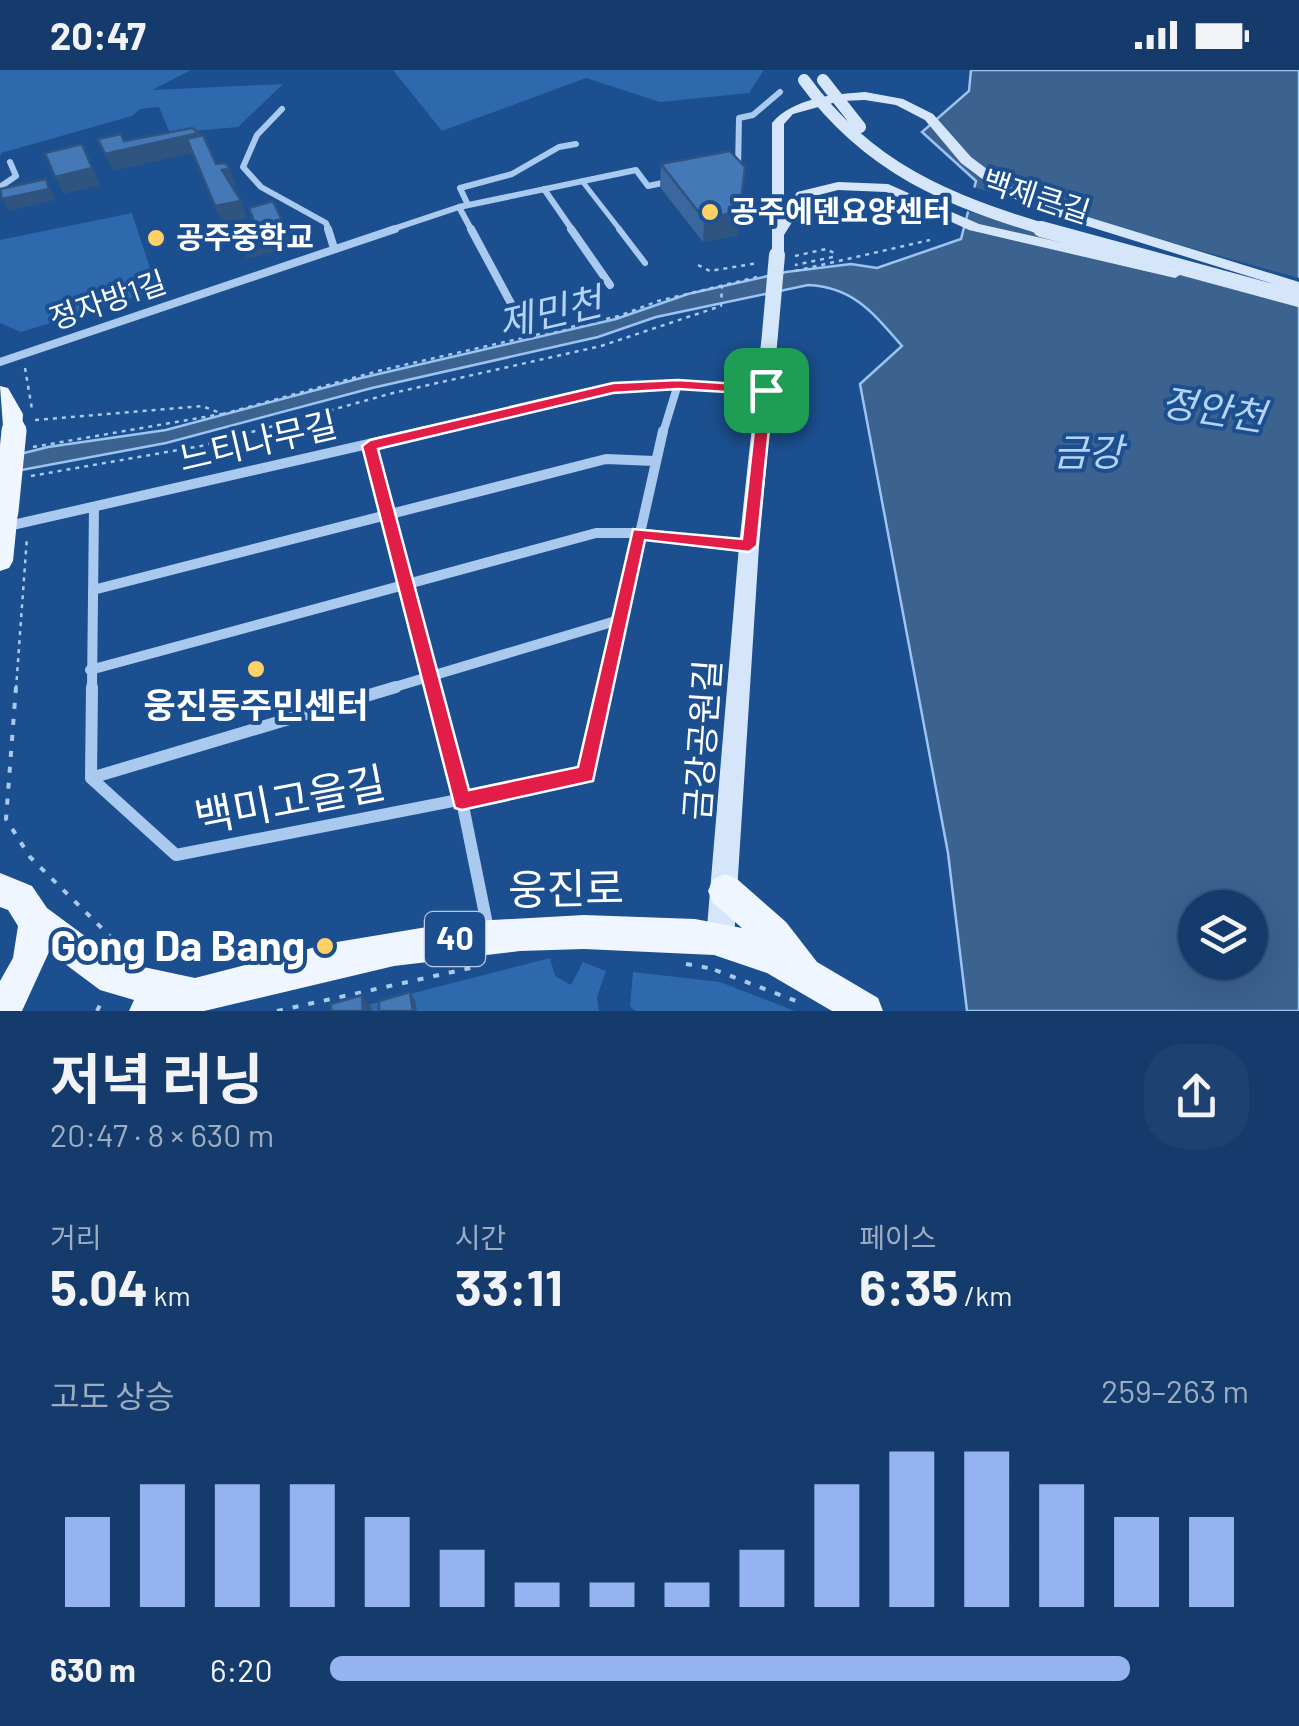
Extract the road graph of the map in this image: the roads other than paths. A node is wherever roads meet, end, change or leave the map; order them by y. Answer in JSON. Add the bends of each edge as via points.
{"nodes":[{"id":1,"x":804,"y":75,"type":"edge"},
{"id":2,"x":822,"y":75,"type":"edge"},
{"id":3,"x":780,"y":92,"type":"dead end"},
{"id":4,"x":282,"y":109,"type":"dead end"},
{"id":5,"x":576,"y":144,"type":"dead end"},
{"id":6,"x":10,"y":162,"type":"dead end"},
{"id":7,"x":720,"y":172,"type":"edge"},
{"id":8,"x":684,"y":179,"type":"edge"},
{"id":9,"x":582,"y":181,"type":"junction"},
{"id":10,"x":0,"y":187,"type":"edge"},
{"id":11,"x":544,"y":189,"type":"junction"},
{"id":12,"x":464,"y":206,"type":"junction"},
{"id":13,"x":334,"y":248,"type":"junction"},
{"id":14,"x":777,"y":248,"type":"junction"},
{"id":15,"x":645,"y":263,"type":"dead end"},
{"id":16,"x":610,"y":285,"type":"dead end"},
{"id":17,"x":1299,"y":288,"type":"edge"},
{"id":18,"x":1299,"y":300,"type":"edge"},
{"id":19,"x":514,"y":309,"type":"dead end"},
{"id":20,"x":0,"y":362,"type":"edge"},
{"id":21,"x":678,"y":384,"type":"junction"},
{"id":22,"x":766,"y":390,"type":"junction"},
{"id":23,"x":0,"y":393,"type":"edge"},
{"id":24,"x":19,"y":426,"type":"edge"},
{"id":25,"x":370,"y":446,"type":"junction"},
{"id":26,"x":654,"y":460,"type":"junction"},
{"id":27,"x":94,"y":507,"type":"junction"},
{"id":28,"x":388,"y":514,"type":"junction"},
{"id":29,"x":9,"y":522,"type":"edge"},
{"id":30,"x":638,"y":534,"type":"junction"},
{"id":31,"x":749,"y":546,"type":"junction"},
{"id":32,"x":0,"y":561,"type":"edge"},
{"id":33,"x":406,"y":584,"type":"junction"},
{"id":34,"x":93,"y":590,"type":"junction"},
{"id":35,"x":619,"y":620,"type":"junction"},
{"id":36,"x":90,"y":670,"type":"junction"},
{"id":37,"x":429,"y":676,"type":"junction"},
{"id":38,"x":91,"y":778,"type":"junction"},
{"id":39,"x":462,"y":801,"type":"junction"},
{"id":40,"x":0,"y":868,"type":"edge"},
{"id":41,"x":725,"y":891,"type":"junction"},
{"id":42,"x":20,"y":904,"type":"edge"},
{"id":43,"x":490,"y":949,"type":"junction"},
{"id":44,"x":717,"y":954,"type":"junction"},
{"id":45,"x":807,"y":992,"type":"junction"},
{"id":46,"x":196,"y":995,"type":"junction"},
{"id":47,"x":0,"y":1011,"type":"edge"},
{"id":48,"x":147,"y":1011,"type":"edge"},
{"id":49,"x":865,"y":1011,"type":"edge"}],
"edges":[{"from":1,"to":18,"type":"main road","name":"백제큰길","bridge":true,"via":[[828,115],[874,155],[964,203]]},
{"from":2,"to":17,"type":"main road","name":"백제큰길","bridge":true,"via":[[844,112],[884,147],[975,196],[1078,231]]},
{"from":3,"to":7,"type":"street","via":[[739,118],[738,169]]},
{"from":4,"to":13,"type":"street","via":[[264,124],[243,168],[262,187],[326,223]]},
{"from":5,"to":12,"type":"street","via":[[512,174],[460,188]]},
{"from":6,"to":10,"type":"street","via":[[16,176]]},
{"from":8,"to":9,"type":"street","name":"정자방1길","via":[[648,186],[636,170]]},
{"from":9,"to":11,"type":"street","name":"정자방1길"},
{"from":9,"to":15,"type":"lane"},
{"from":11,"to":12,"type":"street","name":"정자방1길"},
{"from":11,"to":16,"type":"street"},
{"from":12,"to":13,"type":"street","name":"정자방1길"},
{"from":12,"to":19,"type":"street"},
{"from":13,"to":20,"type":"street","name":"정자방1길"},
{"from":14,"to":17,"type":"main road","name":"금강공원길","via":[[778,123],[812,102],[865,96],[929,117],[966,160],[1006,190]]},
{"from":14,"to":18,"type":"main road","bridge":true,"via":[[802,195],[863,185],[888,188],[974,226]]},
{"from":14,"to":22,"type":"main road","name":"금강공원길","bridge":true},
{"from":21,"to":22,"type":"street","name":"느티나무길"},
{"from":21,"to":25,"type":"street","name":"느티나무길","via":[[613,388]]},
{"from":21,"to":26,"type":"street","name":"백미고을길"},
{"from":22,"to":31,"type":"main road","name":"금강공원길"},
{"from":23,"to":24,"type":"main road"},
{"from":24,"to":29,"type":"main road","bridge":true},
{"from":25,"to":27,"type":"street","name":"느티나무길"},
{"from":25,"to":28,"type":"street"},
{"from":26,"to":28,"type":"street","via":[[606,459]]},
{"from":26,"to":30,"type":"street","name":"백미고을길"},
{"from":27,"to":29,"type":"street","name":"느티나무길"},
{"from":27,"to":34,"type":"street"},
{"from":28,"to":33,"type":"street"},
{"from":28,"to":34,"type":"street"},
{"from":29,"to":32,"type":"main road"},
{"from":30,"to":31,"type":"street"},
{"from":30,"to":33,"type":"street","via":[[596,533]]},
{"from":30,"to":35,"type":"street","name":"백미고을길"},
{"from":31,"to":41,"type":"main road","name":"금강공원길"},
{"from":33,"to":36,"type":"street"},
{"from":33,"to":37,"type":"street"},
{"from":34,"to":36,"type":"street"},
{"from":35,"to":37,"type":"street","name":"백미고을길"},
{"from":35,"to":39,"type":"street","name":"백미고을길","via":[[586,774]]},
{"from":36,"to":38,"type":"street"},
{"from":37,"to":38,"type":"street","name":"백미고을길"},
{"from":37,"to":39,"type":"street"},
{"from":38,"to":39,"type":"street","name":"백미고을길","via":[[176,855]]},
{"from":39,"to":43,"type":"street"},
{"from":40,"to":42,"type":"main road","number":"40"},
{"from":41,"to":44,"type":"main road","name":"금강공원길"},
{"from":41,"to":45,"type":"main road","via":[[774,934]]},
{"from":42,"to":46,"type":"main road","number":"40","via":[[112,978]]},
{"from":42,"to":47,"type":"main road","via":[[36,940],[30,966]]},
{"from":43,"to":44,"type":"main road","name":"웅진로","number":"40","via":[[610,932]]},
{"from":43,"to":46,"type":"main road","name":"웅진로","number":"40","via":[[362,955]]},
{"from":44,"to":45,"type":"main road","name":"웅진로","number":"40","via":[[770,955]]},
{"from":45,"to":49,"type":"main road","name":"웅진로","number":"40"},
{"from":46,"to":48,"type":"main road","number":"40"}]}
